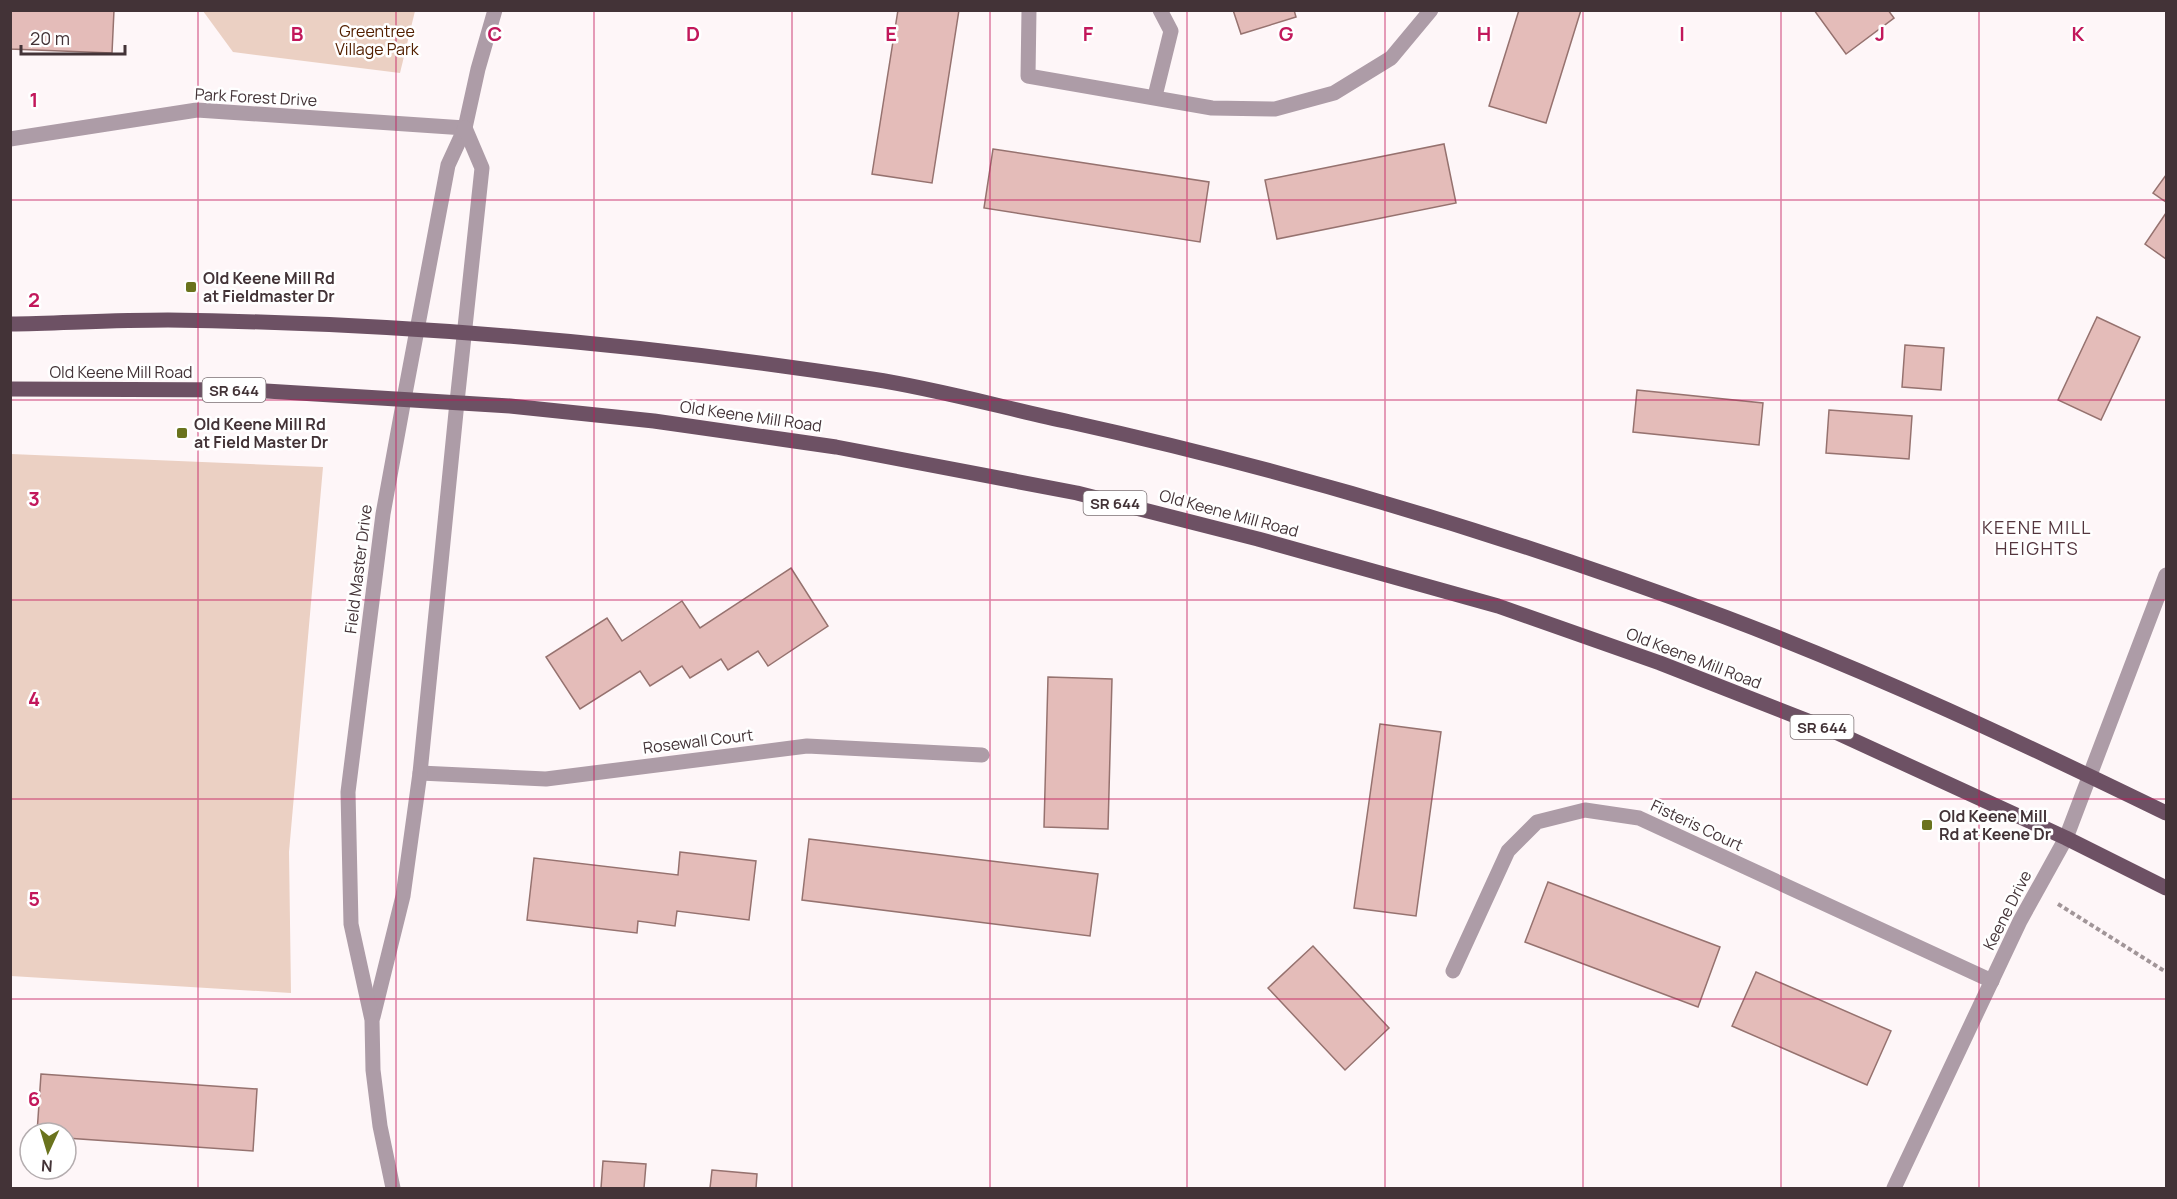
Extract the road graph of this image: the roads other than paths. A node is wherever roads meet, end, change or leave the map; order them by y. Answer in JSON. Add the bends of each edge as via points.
{"nodes":[{"id":1,"x":495,"y":10,"type":"edge"},
{"id":2,"x":1029,"y":10,"type":"edge"},
{"id":3,"x":1160,"y":10,"type":"edge"},
{"id":4,"x":1431,"y":10,"type":"edge"},
{"id":5,"x":1155,"y":96,"type":"junction"},
{"id":6,"x":465,"y":128,"type":"junction"},
{"id":7,"x":10,"y":139,"type":"edge"},
{"id":8,"x":10,"y":324,"type":"edge"},
{"id":9,"x":416,"y":330,"type":"junction"},
{"id":10,"x":466,"y":332,"type":"junction"},
{"id":11,"x":10,"y":389,"type":"edge"},
{"id":12,"x":404,"y":399,"type":"junction"},
{"id":13,"x":457,"y":402,"type":"junction"},
{"id":14,"x":2165,"y":583,"type":"edge"},
{"id":15,"x":982,"y":755,"type":"dead end"},
{"id":16,"x":420,"y":773,"type":"junction"},
{"id":17,"x":2091,"y":776,"type":"junction"},
{"id":18,"x":2166,"y":813,"type":"edge"},
{"id":19,"x":2066,"y":838,"type":"junction"},
{"id":20,"x":2166,"y":888,"type":"edge"},
{"id":21,"x":1453,"y":971,"type":"dead end"},
{"id":22,"x":1992,"y":981,"type":"junction"},
{"id":23,"x":372,"y":1020,"type":"junction"},
{"id":24,"x":393,"y":1188,"type":"edge"},
{"id":25,"x":1894,"y":1188,"type":"edge"}],
"edges":[{"from":1,"to":6,"type":"street","name":"Field Master Drive"},
{"from":2,"to":5,"type":"street","via":[[1028,76]]},
{"from":3,"to":5,"type":"street","via":[[1171,31]]},
{"from":4,"to":5,"type":"street","via":[[1391,58],[1334,93],[1275,108],[1212,108]]},
{"from":6,"to":7,"type":"street","name":"Park Forest Drive","via":[[197,110]]},
{"from":6,"to":9,"type":"street","name":"Field Master Drive","via":[[448,165]]},
{"from":6,"to":10,"type":"street","name":"Field Master Drive","via":[[482,168]]},
{"from":8,"to":9,"type":"main road","via":[[166,320]]},
{"from":9,"to":10,"type":"main road"},
{"from":9,"to":12,"type":"street","name":"Field Master Drive"},
{"from":10,"to":13,"type":"street","name":"Field Master Drive"},
{"from":10,"to":17,"type":"main road","via":[[576,341],[877,379],[1307,479],[1529,547],[1728,618],[1898,688]]},
{"from":11,"to":12,"type":"main road","name":"Old Keene Mill Road","number":"SR 644","via":[[249,390]]},
{"from":12,"to":13,"type":"main road","name":"Old Keene Mill Road","number":"SR 644"},
{"from":12,"to":23,"type":"street","name":"Field Master Drive","via":[[383,514],[348,792],[351,924]]},
{"from":13,"to":16,"type":"street","name":"Field Master Drive"},
{"from":13,"to":19,"type":"main road","name":"Old Keene Mill Road","number":"SR 644","via":[[654,421],[836,447],[1077,493],[1258,538],[1498,606],[1660,663],[1831,730]]},
{"from":14,"to":17,"type":"street","name":"Keene Drive"},
{"from":15,"to":16,"type":"street","name":"Rosewall Court","via":[[807,746],[546,779]]},
{"from":16,"to":23,"type":"street","name":"Field Master Drive","via":[[403,896]]},
{"from":17,"to":18,"type":"main road"},
{"from":17,"to":19,"type":"street","name":"Keene Drive"},
{"from":19,"to":20,"type":"main road","name":"Old Keene Mill Road","number":"SR 644"},
{"from":19,"to":22,"type":"street","name":"Keene Drive"},
{"from":21,"to":22,"type":"street","name":"Fisteris Court","via":[[1508,851],[1538,822],[1584,810],[1639,818]]},
{"from":22,"to":25,"type":"street","name":"Keene Drive"},
{"from":23,"to":24,"type":"street","name":"Field Master Drive","via":[[375,1081]]}]}
